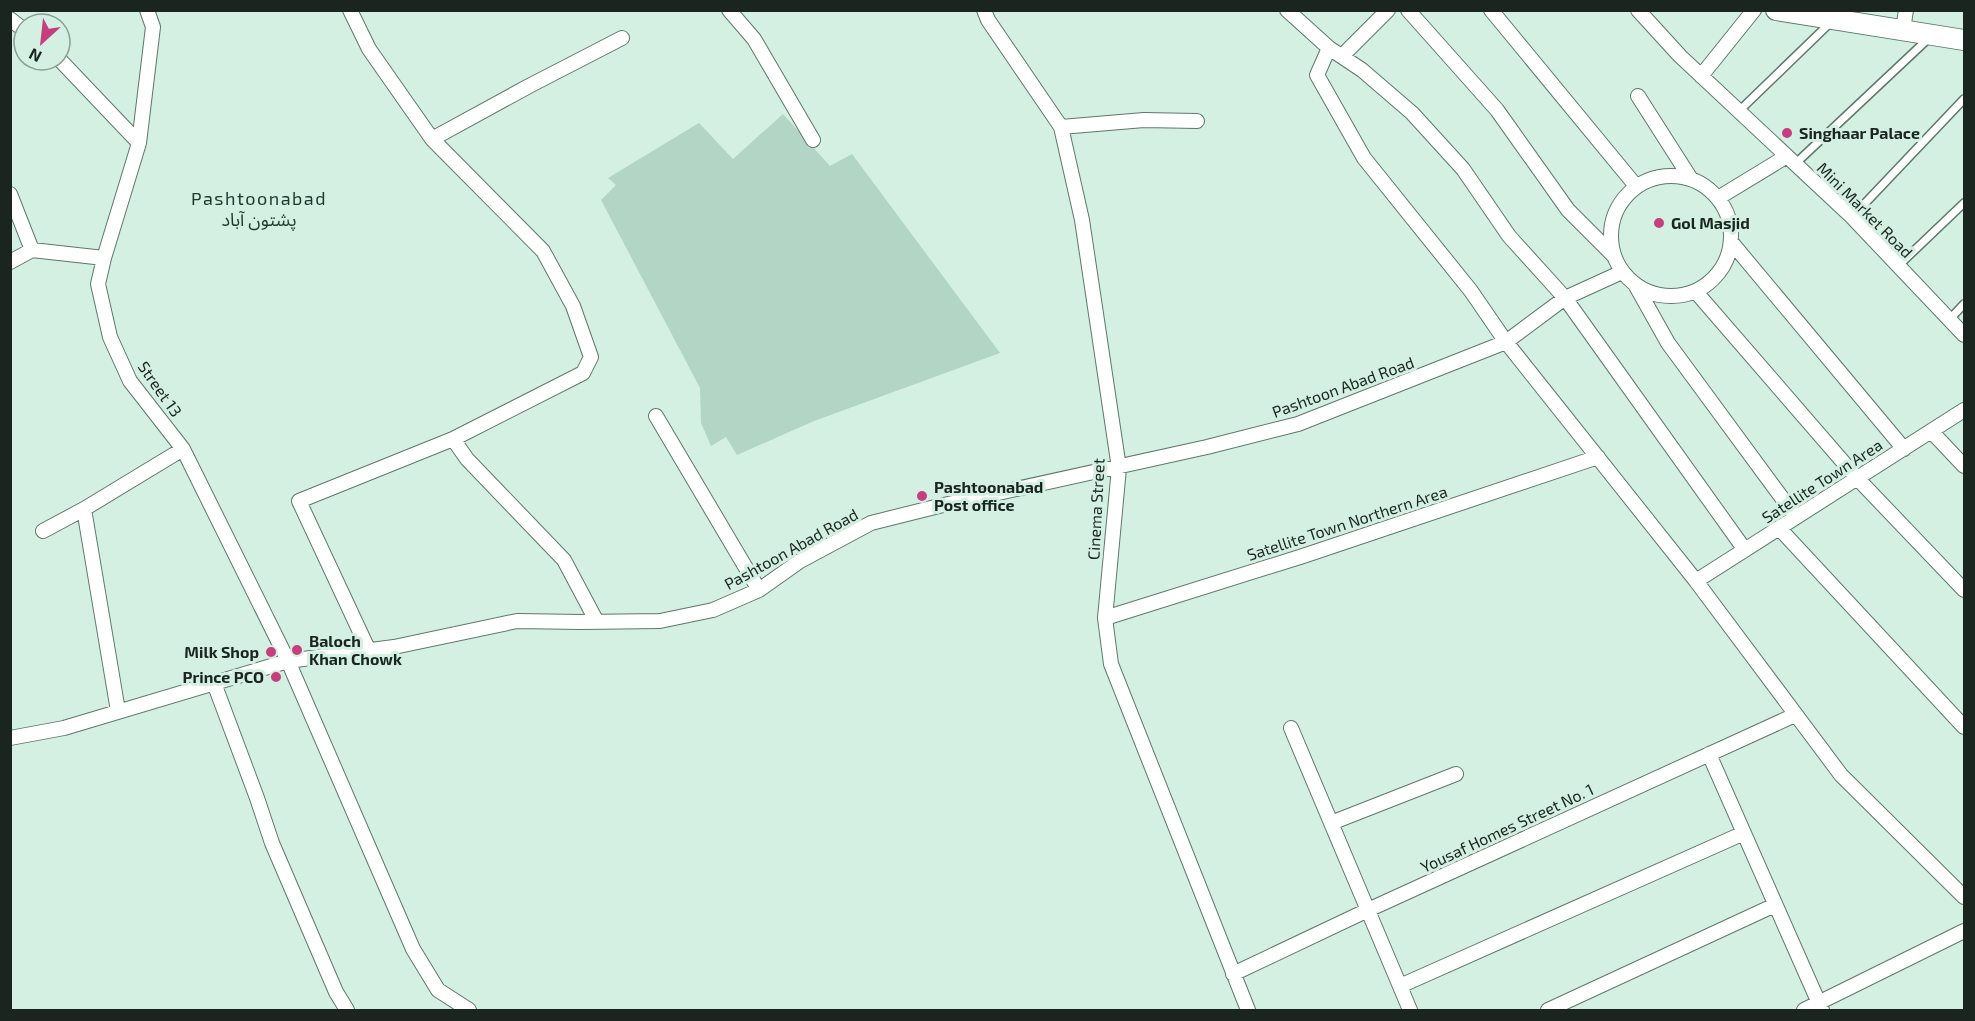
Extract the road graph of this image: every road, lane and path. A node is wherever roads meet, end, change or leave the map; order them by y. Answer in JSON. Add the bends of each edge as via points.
{"nodes":[{"id":1,"x":147,"y":10,"type":"edge"},
{"id":2,"x":350,"y":10,"type":"edge"},
{"id":3,"x":729,"y":10,"type":"edge"},
{"id":4,"x":984,"y":10,"type":"edge"},
{"id":5,"x":1287,"y":10,"type":"edge"},
{"id":6,"x":1388,"y":10,"type":"edge"},
{"id":7,"x":1408,"y":10,"type":"edge"},
{"id":8,"x":1491,"y":10,"type":"edge"},
{"id":9,"x":1638,"y":10,"type":"edge"},
{"id":10,"x":1754,"y":10,"type":"edge"},
{"id":11,"x":1776,"y":10,"type":"edge"},
{"id":12,"x":1834,"y":19,"type":"junction"},
{"id":13,"x":1905,"y":20,"type":"edge"},
{"id":14,"x":1933,"y":34,"type":"junction"},
{"id":15,"x":622,"y":38,"type":"dead end"},
{"id":16,"x":1965,"y":40,"type":"edge"},
{"id":17,"x":1329,"y":48,"type":"junction"},
{"id":18,"x":1342,"y":56,"type":"junction"},
{"id":19,"x":71,"y":72,"type":"edge"},
{"id":20,"x":1701,"y":76,"type":"junction"},
{"id":21,"x":1638,"y":96,"type":"dead end"},
{"id":22,"x":1965,"y":99,"type":"edge"},
{"id":23,"x":1739,"y":111,"type":"junction"},
{"id":24,"x":1197,"y":122,"type":"dead end"},
{"id":25,"x":1061,"y":127,"type":"junction"},
{"id":26,"x":432,"y":140,"type":"junction"},
{"id":27,"x":813,"y":140,"type":"dead end"},
{"id":28,"x":139,"y":143,"type":"junction"},
{"id":29,"x":1791,"y":160,"type":"junction"},
{"id":30,"x":1691,"y":179,"type":"junction"},
{"id":31,"x":1636,"y":186,"type":"junction"},
{"id":32,"x":10,"y":194,"type":"edge"},
{"id":33,"x":1718,"y":198,"type":"junction"},
{"id":34,"x":1965,"y":203,"type":"edge"},
{"id":35,"x":1852,"y":217,"type":"junction"},
{"id":36,"x":1732,"y":243,"type":"junction"},
{"id":37,"x":32,"y":250,"type":"junction"},
{"id":38,"x":1613,"y":255,"type":"junction"},
{"id":39,"x":104,"y":258,"type":"junction"},
{"id":40,"x":10,"y":262,"type":"edge"},
{"id":41,"x":1898,"y":266,"type":"junction"},
{"id":42,"x":1622,"y":272,"type":"junction"},
{"id":43,"x":1636,"y":286,"type":"junction"},
{"id":44,"x":1696,"y":292,"type":"junction"},
{"id":45,"x":1565,"y":298,"type":"junction"},
{"id":46,"x":1965,"y":304,"type":"edge"},
{"id":47,"x":1949,"y":320,"type":"junction"},
{"id":48,"x":1965,"y":336,"type":"edge"},
{"id":49,"x":1506,"y":342,"type":"junction"},
{"id":50,"x":1965,"y":410,"type":"edge"},
{"id":51,"x":656,"y":416,"type":"dead end"},
{"id":52,"x":1931,"y":431,"type":"junction"},
{"id":53,"x":453,"y":439,"type":"junction"},
{"id":54,"x":183,"y":449,"type":"junction"},
{"id":55,"x":1904,"y":449,"type":"junction"},
{"id":56,"x":1598,"y":456,"type":"junction"},
{"id":57,"x":1965,"y":466,"type":"edge"},
{"id":58,"x":1119,"y":468,"type":"junction"},
{"id":59,"x":1857,"y":478,"type":"junction"},
{"id":60,"x":84,"y":509,"type":"junction"},
{"id":61,"x":1797,"y":517,"type":"junction"},
{"id":62,"x":1779,"y":528,"type":"junction"},
{"id":63,"x":43,"y":531,"type":"dead end"},
{"id":64,"x":1746,"y":550,"type":"junction"},
{"id":65,"x":1696,"y":581,"type":"junction"},
{"id":66,"x":759,"y":590,"type":"junction"},
{"id":67,"x":1965,"y":590,"type":"edge"},
{"id":68,"x":1105,"y":618,"type":"junction"},
{"id":69,"x":597,"y":622,"type":"junction"},
{"id":70,"x":369,"y":651,"type":"junction"},
{"id":71,"x":288,"y":662,"type":"junction"},
{"id":72,"x":214,"y":683,"type":"junction"},
{"id":73,"x":118,"y":711,"type":"junction"},
{"id":74,"x":1795,"y":715,"type":"junction"},
{"id":75,"x":1965,"y":727,"type":"edge"},
{"id":76,"x":1291,"y":728,"type":"dead end"},
{"id":77,"x":10,"y":738,"type":"edge"},
{"id":78,"x":1709,"y":754,"type":"junction"},
{"id":79,"x":1456,"y":774,"type":"dead end"},
{"id":80,"x":1331,"y":823,"type":"junction"},
{"id":81,"x":1744,"y":833,"type":"junction"},
{"id":82,"x":1965,"y":897,"type":"edge"},
{"id":83,"x":1775,"y":905,"type":"junction"},
{"id":84,"x":1368,"y":910,"type":"junction"},
{"id":85,"x":1965,"y":931,"type":"edge"},
{"id":86,"x":1233,"y":974,"type":"junction"},
{"id":87,"x":1400,"y":986,"type":"junction"},
{"id":88,"x":1820,"y":1007,"type":"edge"},
{"id":89,"x":347,"y":1011,"type":"edge"},
{"id":90,"x":469,"y":1011,"type":"edge"},
{"id":91,"x":1248,"y":1011,"type":"edge"},
{"id":92,"x":1410,"y":1011,"type":"edge"},
{"id":93,"x":1548,"y":1011,"type":"edge"},
{"id":94,"x":1804,"y":1011,"type":"edge"}],
"edges":[{"from":1,"to":28,"type":"street","name":"Street 13","via":[[153,27]]},
{"from":2,"to":26,"type":"street","via":[[369,49]]},
{"from":3,"to":27,"type":"street","via":[[754,39]]},
{"from":4,"to":25,"type":"street","name":"Cinema Street"},
{"from":5,"to":17,"type":"street"},
{"from":6,"to":18,"type":"street"},
{"from":7,"to":38,"type":"street","via":[[1497,110],[1568,210]]},
{"from":8,"to":31,"type":"street"},
{"from":9,"to":20,"type":"street","name":"Mini Market Road"},
{"from":10,"to":20,"type":"street"},
{"from":11,"to":12,"type":"street"},
{"from":12,"to":13,"type":"street"},
{"from":12,"to":23,"type":"lane"},
{"from":13,"to":14,"type":"street"},
{"from":14,"to":16,"type":"street"},
{"from":14,"to":29,"type":"lane"},
{"from":15,"to":26,"type":"street"},
{"from":17,"to":18,"type":"street"},
{"from":17,"to":49,"type":"street","via":[[1317,75],[1364,158],[1471,291]]},
{"from":18,"to":45,"type":"street","via":[[1412,113],[1463,169],[1509,236]]},
{"from":19,"to":28,"type":"street"},
{"from":20,"to":23,"type":"street","name":"Mini Market Road"},
{"from":21,"to":30,"type":"street"},
{"from":22,"to":35,"type":"lane"},
{"from":23,"to":29,"type":"street","name":"Mini Market Road"},
{"from":24,"to":25,"type":"street","via":[[1144,120]]},
{"from":25,"to":58,"type":"street","name":"Cinema Street","via":[[1082,220]]},
{"from":26,"to":53,"type":"street","via":[[543,250],[573,306],[591,357],[583,373]]},
{"from":28,"to":39,"type":"street","name":"Street 13"},
{"from":29,"to":33,"type":"street"},
{"from":29,"to":35,"type":"street","name":"Mini Market Road"},
{"from":30,"to":31,"type":"street","via":[[1672,175]]},
{"from":30,"to":33,"type":"street"},
{"from":31,"to":38,"type":"street","via":[[1613,217]]},
{"from":32,"to":37,"type":"street"},
{"from":33,"to":36,"type":"street","via":[[1731,222]]},
{"from":34,"to":41,"type":"lane"},
{"from":35,"to":41,"type":"street","name":"Mini Market Road"},
{"from":36,"to":44,"type":"street","via":[[1726,263],[1714,280]]},
{"from":36,"to":55,"type":"street"},
{"from":37,"to":39,"type":"street"},
{"from":37,"to":40,"type":"street"},
{"from":38,"to":42,"type":"street"},
{"from":39,"to":54,"type":"street","name":"Street 13","via":[[98,284],[110,337],[130,381]]},
{"from":41,"to":47,"type":"street","name":"Mini Market Road"},
{"from":42,"to":43,"type":"street"},
{"from":42,"to":45,"type":"street","name":"Pashtoon Abad Road"},
{"from":43,"to":44,"type":"street","via":[[1655,295],[1676,297]]},
{"from":43,"to":61,"type":"street","via":[[1668,344]]},
{"from":44,"to":59,"type":"street"},
{"from":45,"to":49,"type":"street","name":"Pashtoon Abad Road"},
{"from":45,"to":64,"type":"street"},
{"from":46,"to":47,"type":"lane"},
{"from":47,"to":48,"type":"street","name":"Mini Market Road"},
{"from":49,"to":56,"type":"street"},
{"from":49,"to":58,"type":"street","name":"Pashtoon Abad Road","via":[[1298,424]]},
{"from":50,"to":52,"type":"street","name":"Satellite Town Area"},
{"from":51,"to":66,"type":"street"},
{"from":52,"to":55,"type":"street","name":"Satellite Town Area"},
{"from":52,"to":57,"type":"street"},
{"from":53,"to":69,"type":"street","via":[[467,459],[564,560]]},
{"from":53,"to":70,"type":"street","via":[[299,501]]},
{"from":54,"to":60,"type":"street"},
{"from":54,"to":71,"type":"street","name":"Street 13"},
{"from":55,"to":59,"type":"street","name":"Satellite Town Area"},
{"from":56,"to":65,"type":"street"},
{"from":56,"to":68,"type":"street","name":"Satellite Town Northern Area"},
{"from":58,"to":66,"type":"street","name":"Pashtoon Abad Road","via":[[871,523],[800,561]]},
{"from":58,"to":68,"type":"street","name":"Cinema Street"},
{"from":59,"to":61,"type":"street","name":"Satellite Town Area"},
{"from":59,"to":67,"type":"street"},
{"from":60,"to":63,"type":"street"},
{"from":60,"to":73,"type":"street"},
{"from":61,"to":62,"type":"street","name":"Satellite Town Area"},
{"from":62,"to":64,"type":"street","name":"Satellite Town Area"},
{"from":62,"to":75,"type":"street"},
{"from":64,"to":65,"type":"street","name":"Satellite Town Area"},
{"from":65,"to":74,"type":"street"},
{"from":66,"to":69,"type":"street","name":"Pashtoon Abad Road","via":[[713,610],[660,621]]},
{"from":68,"to":86,"type":"street","name":"Cinema Street","via":[[1111,664]]},
{"from":69,"to":70,"type":"street","name":"Pashtoon Abad Road","via":[[517,621]]},
{"from":70,"to":71,"type":"street","name":"Pashtoon Abad Road"},
{"from":71,"to":72,"type":"street","name":"Pashtoon Abad Road"},
{"from":71,"to":90,"type":"street","name":"Street 13","via":[[413,949],[438,990]]},
{"from":72,"to":73,"type":"street","name":"Pashtoon Abad Road"},
{"from":72,"to":89,"type":"street","via":[[272,843]]},
{"from":73,"to":77,"type":"street","name":"Pashtoon Abad Road","via":[[64,728]]},
{"from":74,"to":78,"type":"street","name":"Yousaf Homes Street No. 1"},
{"from":74,"to":82,"type":"street","via":[[1840,775]]},
{"from":76,"to":80,"type":"street"},
{"from":78,"to":81,"type":"street"},
{"from":78,"to":84,"type":"street","name":"Yousaf Homes Street No. 1"},
{"from":79,"to":80,"type":"street"},
{"from":80,"to":84,"type":"street"},
{"from":81,"to":83,"type":"street"},
{"from":81,"to":87,"type":"street"},
{"from":83,"to":88,"type":"street"},
{"from":83,"to":93,"type":"street"},
{"from":84,"to":86,"type":"street","name":"Yousaf Homes Street No. 1"},
{"from":84,"to":87,"type":"street"},
{"from":85,"to":88,"type":"street"},
{"from":86,"to":91,"type":"street","name":"Cinema Street"},
{"from":87,"to":92,"type":"street"},
{"from":88,"to":94,"type":"street"}]}
